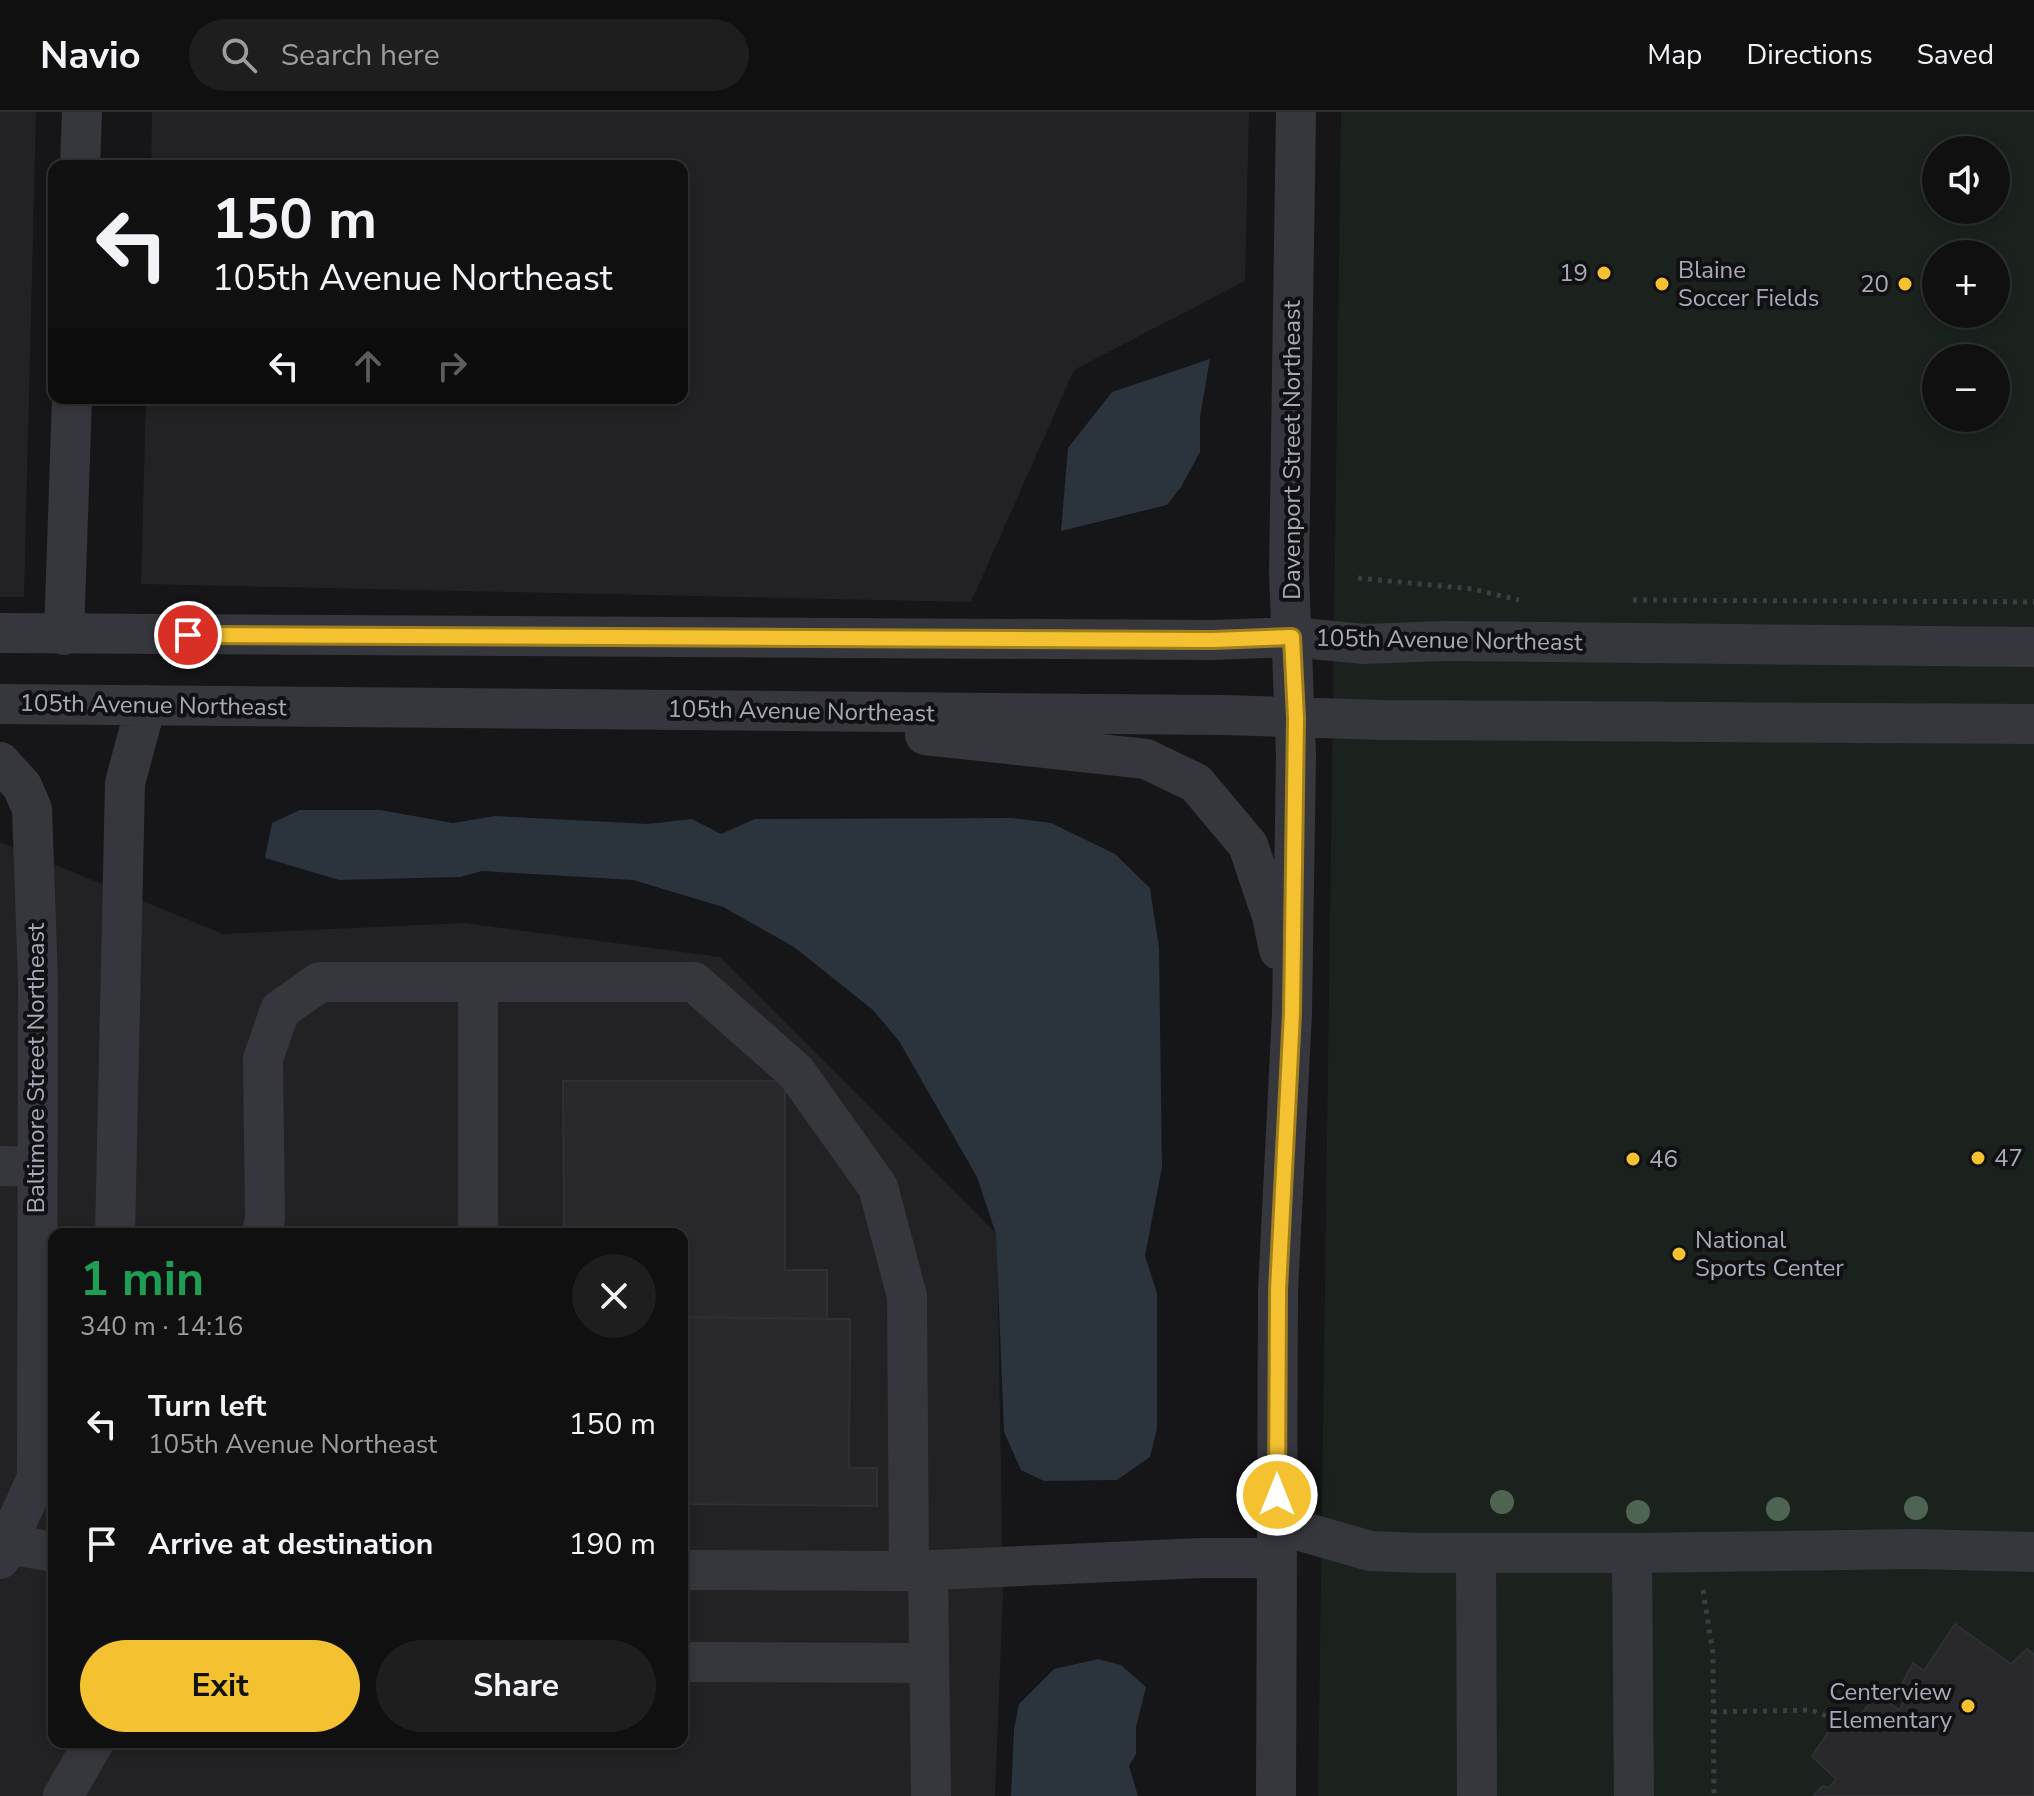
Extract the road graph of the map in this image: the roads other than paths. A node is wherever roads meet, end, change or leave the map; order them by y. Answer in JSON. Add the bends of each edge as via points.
{"nodes":[{"id":1,"x":82,"y":112,"type":"edge"},
{"id":2,"x":1296,"y":112,"type":"edge"},
{"id":3,"x":80,"y":160,"type":"edge"},
{"id":4,"x":72,"y":404,"type":"edge"},
{"id":5,"x":0,"y":633,"type":"edge"},
{"id":6,"x":64,"y":635,"type":"junction"},
{"id":7,"x":1292,"y":637,"type":"junction"},
{"id":8,"x":2034,"y":647,"type":"edge"},
{"id":9,"x":0,"y":704,"type":"edge"},
{"id":10,"x":146,"y":705,"type":"junction"},
{"id":11,"x":718,"y":711,"type":"junction"},
{"id":12,"x":1296,"y":718,"type":"junction"},
{"id":13,"x":2034,"y":724,"type":"edge"},
{"id":14,"x":0,"y":762,"type":"edge"},
{"id":15,"x":478,"y":982,"type":"junction"},
{"id":16,"x":1292,"y":1013,"type":"junction"},
{"id":17,"x":19,"y":1167,"type":"edge"},
{"id":18,"x":115,"y":1228,"type":"edge"},
{"id":19,"x":263,"y":1228,"type":"edge"},
{"id":20,"x":478,"y":1228,"type":"edge"},
{"id":21,"x":48,"y":1452,"type":"edge"},
{"id":22,"x":37,"y":1481,"type":"junction"},
{"id":23,"x":1276,"y":1541,"type":"junction"},
{"id":24,"x":3,"y":1549,"type":"edge"},
{"id":25,"x":48,"y":1552,"type":"edge"},
{"id":26,"x":2034,"y":1552,"type":"edge"},
{"id":27,"x":1632,"y":1553,"type":"junction"},
{"id":28,"x":1476,"y":1554,"type":"junction"},
{"id":29,"x":688,"y":1570,"type":"edge"},
{"id":30,"x":919,"y":1571,"type":"junction"},
{"id":31,"x":688,"y":1662,"type":"edge"},
{"id":32,"x":929,"y":1663,"type":"junction"},
{"id":33,"x":91,"y":1748,"type":"edge"},
{"id":34,"x":63,"y":1796,"type":"edge"},
{"id":35,"x":931,"y":1796,"type":"edge"},
{"id":36,"x":1276,"y":1796,"type":"edge"},
{"id":37,"x":1477,"y":1796,"type":"edge"},
{"id":38,"x":1634,"y":1796,"type":"edge"}],
"edges":[{"from":1,"to":3,"type":"street"},
{"from":2,"to":7,"type":"street","name":"Davenport Street Northeast"},
{"from":4,"to":6,"type":"street"},
{"from":5,"to":6,"type":"street","name":"105th Avenue Northeast"},
{"from":6,"to":7,"type":"street","name":"105th Avenue Northeast"},
{"from":7,"to":8,"type":"street","name":"105th Avenue Northeast","via":[[1364,644]]},
{"from":7,"to":12,"type":"street","name":"Davenport Street Northeast"},
{"from":9,"to":10,"type":"street","name":"105th Avenue Northeast"},
{"from":10,"to":11,"type":"street","name":"105th Avenue Northeast"},
{"from":10,"to":18,"type":"street","via":[[125,783]]},
{"from":11,"to":12,"type":"street","name":"105th Avenue Northeast"},
{"from":11,"to":16,"type":"street","via":[[1146,759],[1196,783],[1248,845],[1272,916]]},
{"from":12,"to":13,"type":"street","name":"105th Avenue Northeast"},
{"from":12,"to":16,"type":"street","name":"Davenport Street Northeast"},
{"from":14,"to":17,"type":"street","name":"Baltimore Street Northeast","via":[[22,786],[32,809],[38,981]]},
{"from":15,"to":19,"type":"street","via":[[320,982],[280,1010],[263,1059]]},
{"from":15,"to":20,"type":"street"},
{"from":15,"to":30,"type":"street","via":[[694,982],[796,1072],[878,1187],[907,1296]]},
{"from":16,"to":23,"type":"street","name":"Davenport Street Northeast","via":[[1278,1290]]},
{"from":17,"to":22,"type":"street","name":"Baltimore Street Northeast"},
{"from":21,"to":22,"type":"street","name":"Baltimore Street Northeast"},
{"from":22,"to":24,"type":"street","name":"Baltimore Street Northeast"},
{"from":23,"to":28,"type":"street"},
{"from":23,"to":30,"type":"street","via":[[1201,1558]]},
{"from":23,"to":36,"type":"street","name":"Davenport Street Northeast"},
{"from":24,"to":25,"type":"street"},
{"from":26,"to":27,"type":"street"},
{"from":27,"to":28,"type":"street"},
{"from":27,"to":38,"type":"street"},
{"from":28,"to":37,"type":"street"},
{"from":29,"to":30,"type":"street"},
{"from":30,"to":32,"type":"street"},
{"from":31,"to":32,"type":"street"},
{"from":32,"to":35,"type":"street"},
{"from":33,"to":34,"type":"street"}]}
